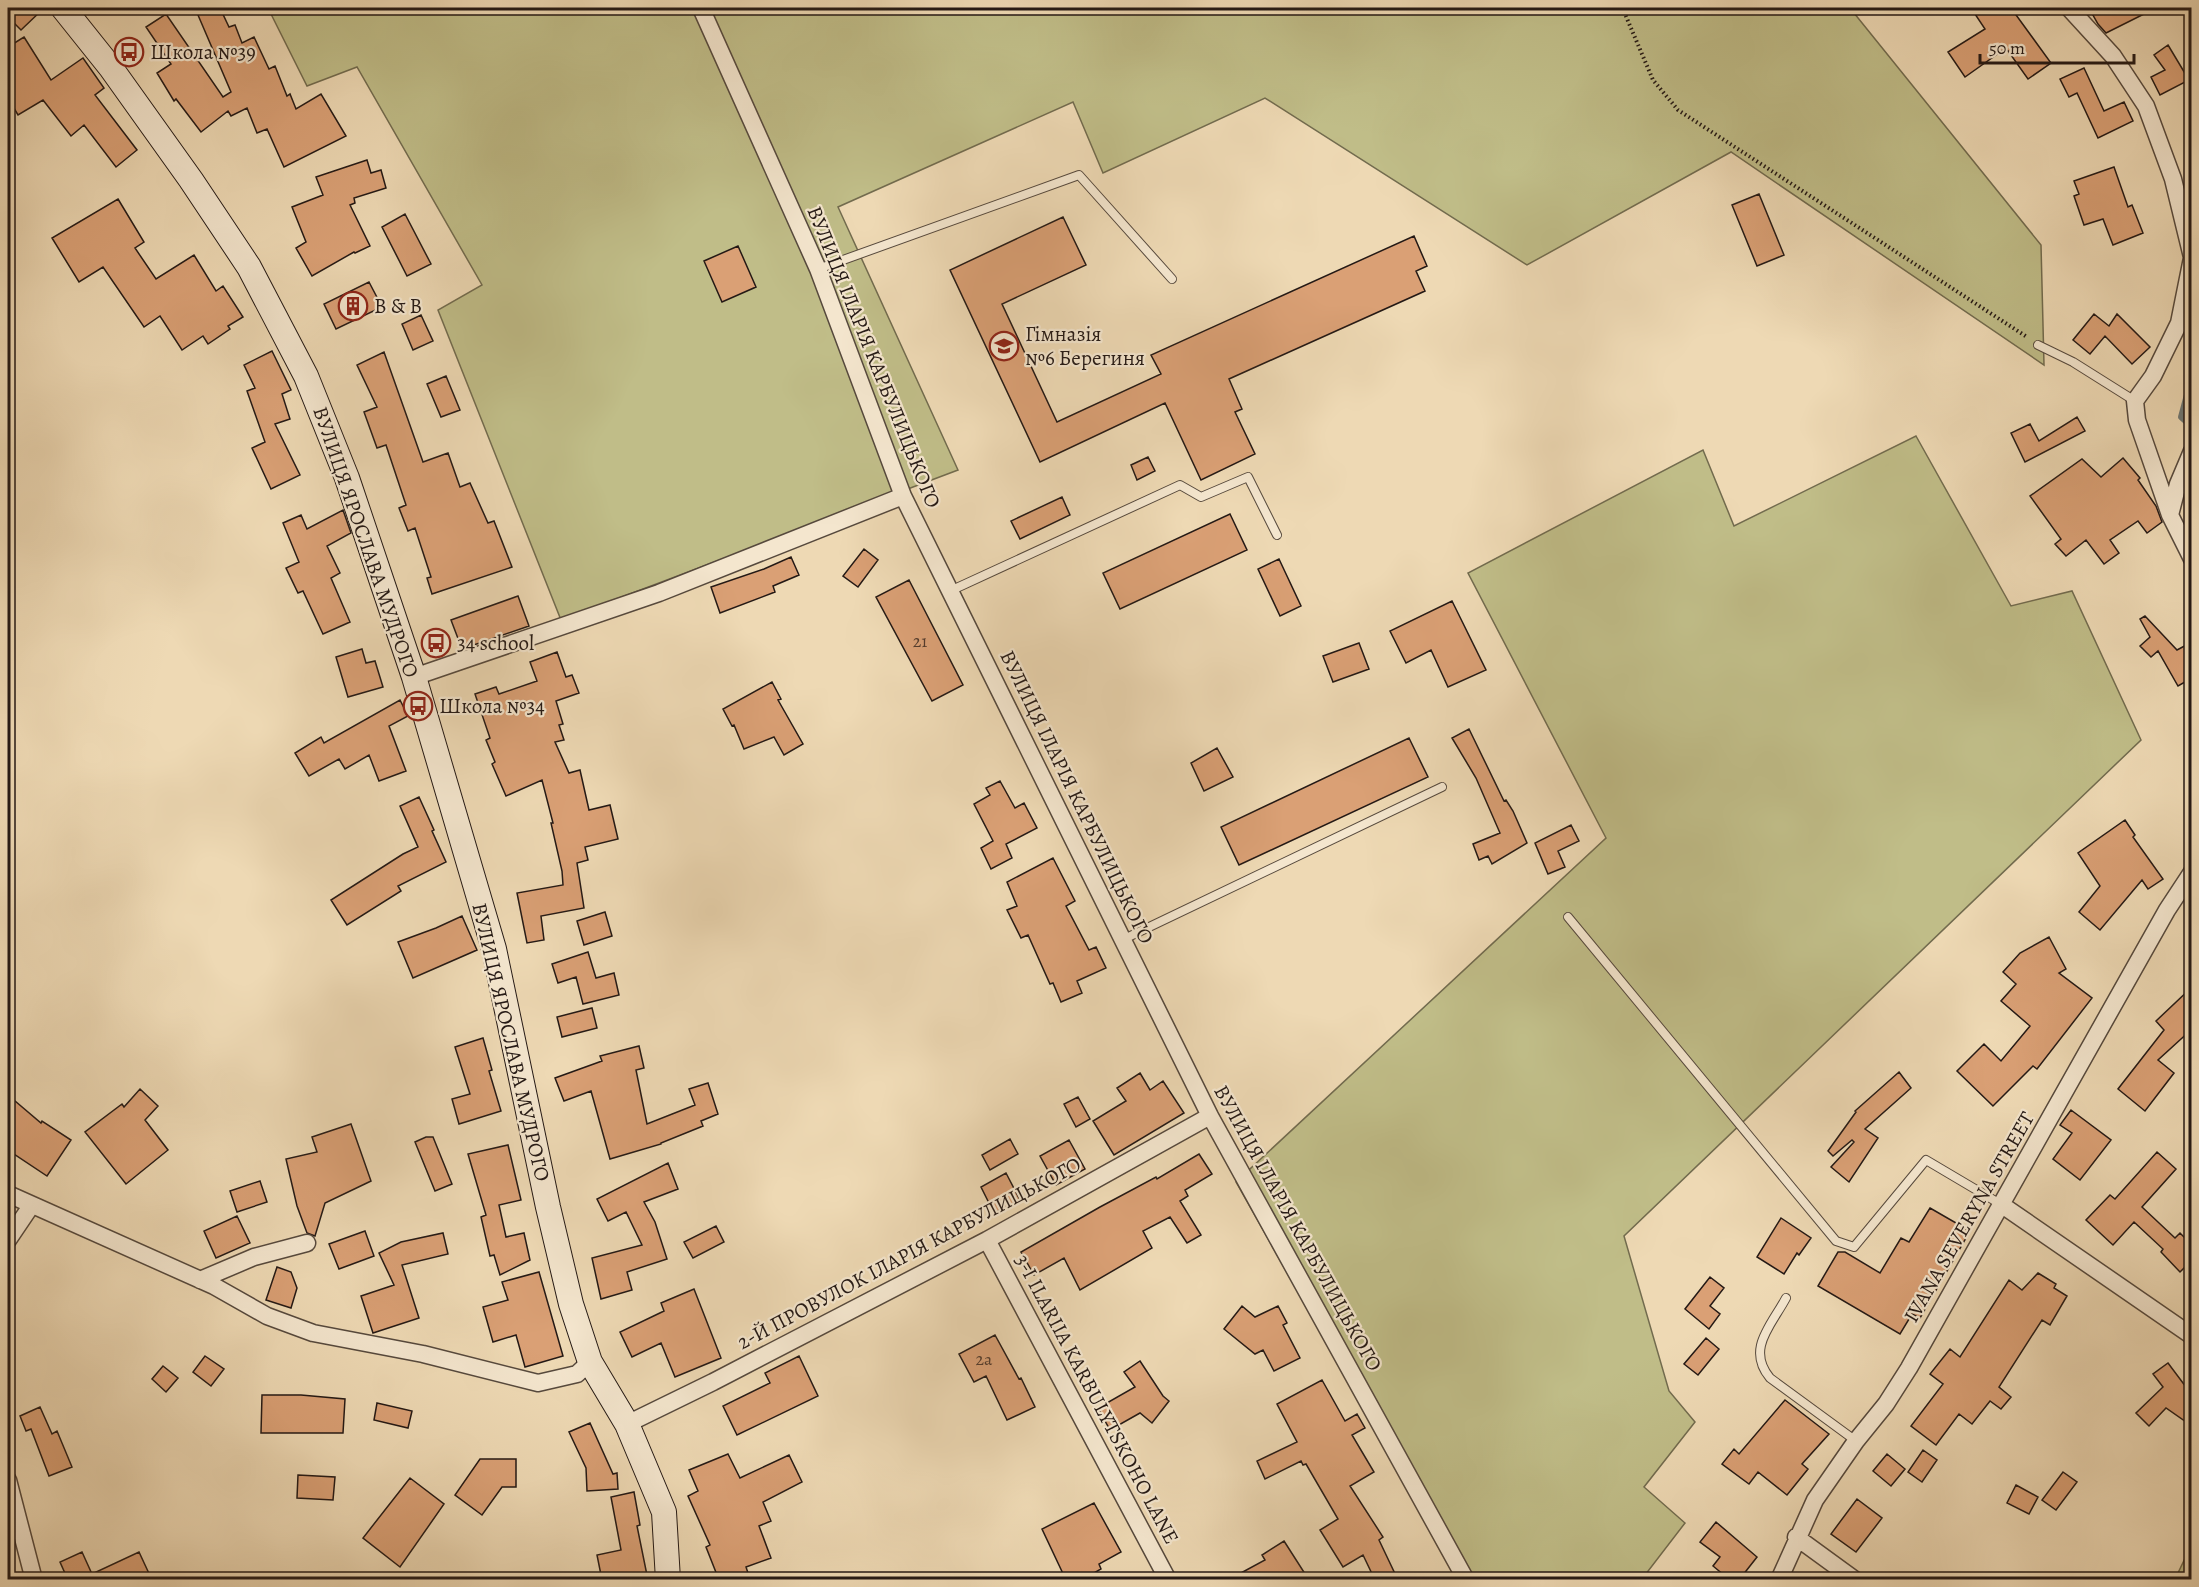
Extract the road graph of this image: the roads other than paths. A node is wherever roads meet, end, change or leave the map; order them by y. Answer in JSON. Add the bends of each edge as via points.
{"nodes":[{"id":1,"x":63,"y":8,"type":"edge"},
{"id":2,"x":701,"y":8,"type":"edge"},
{"id":3,"x":2069,"y":8,"type":"edge"},
{"id":4,"x":2192,"y":258,"type":"edge"},
{"id":5,"x":818,"y":269,"type":"junction"},
{"id":6,"x":1172,"y":279,"type":"dead end"},
{"id":7,"x":2038,"y":345,"type":"road end"},
{"id":8,"x":2135,"y":401,"type":"junction"},
{"id":9,"x":2191,"y":453,"type":"edge"},
{"id":10,"x":903,"y":496,"type":"junction"},
{"id":11,"x":2170,"y":515,"type":"junction"},
{"id":12,"x":1277,"y":535,"type":"dead end"},
{"id":13,"x":2192,"y":560,"type":"edge"},
{"id":14,"x":950,"y":591,"type":"junction"},
{"id":15,"x":414,"y":677,"type":"junction"},
{"id":16,"x":1442,"y":787,"type":"dead end"},
{"id":17,"x":2192,"y":872,"type":"edge"},
{"id":18,"x":1568,"y":917,"type":"dead end"},
{"id":19,"x":1122,"y":940,"type":"junction"},
{"id":20,"x":1210,"y":1116,"type":"junction"},
{"id":21,"x":8,"y":1194,"type":"edge"},
{"id":22,"x":2002,"y":1205,"type":"junction"},
{"id":23,"x":31,"y":1206,"type":"junction"},
{"id":24,"x":8,"y":1240,"type":"edge"},
{"id":25,"x":987,"y":1240,"type":"junction"},
{"id":26,"x":307,"y":1243,"type":"dead end"},
{"id":27,"x":200,"y":1280,"type":"junction"},
{"id":28,"x":1786,"y":1298,"type":"dead end"},
{"id":29,"x":2192,"y":1336,"type":"edge"},
{"id":30,"x":590,"y":1362,"type":"junction"},
{"id":31,"x":627,"y":1424,"type":"junction"},
{"id":32,"x":1856,"y":1441,"type":"junction"},
{"id":33,"x":8,"y":1480,"type":"edge"},
{"id":34,"x":1796,"y":1537,"type":"junction"},
{"id":35,"x":34,"y":1580,"type":"edge"},
{"id":36,"x":668,"y":1580,"type":"edge"},
{"id":37,"x":1168,"y":1580,"type":"edge"},
{"id":38,"x":1466,"y":1580,"type":"edge"},
{"id":39,"x":1779,"y":1580,"type":"edge"},
{"id":40,"x":1856,"y":1580,"type":"edge"}],
"edges":[{"from":1,"to":15,"type":"main road","name":"ВУЛИЦЯ ЯРОСЛАВА МУДРОГО","via":[[111,68],[255,277],[306,376],[343,468]]},
{"from":2,"to":5,"type":"street","name":"ВУЛИЦЯ ІЛАРІЯ КАРБУЛИЦЬКОГО"},
{"from":3,"to":4,"type":"street","via":[[2113,56],[2146,106],[2173,179]]},
{"from":4,"to":8,"type":"street","via":[[2179,323],[2153,376]]},
{"from":5,"to":6,"type":"lane","via":[[1079,175]]},
{"from":5,"to":10,"type":"street","name":"ВУЛИЦЯ ІЛАРІЯ КАРБУЛИЦЬКОГО"},
{"from":7,"to":8,"type":"lane"},
{"from":8,"to":11,"type":"street","via":[[2137,420]]},
{"from":9,"to":11,"type":"street"},
{"from":10,"to":14,"type":"street","name":"ВУЛИЦЯ ІЛАРІЯ КАРБУЛИЦЬКОГО"},
{"from":10,"to":15,"type":"street","via":[[659,593]]},
{"from":11,"to":13,"type":"street"},
{"from":12,"to":14,"type":"lane","via":[[1248,477],[1201,497],[1180,485]]},
{"from":14,"to":19,"type":"street","name":"ВУЛИЦЯ ІЛАРІЯ КАРБУЛИЦЬКОГО"},
{"from":15,"to":30,"type":"main road","name":"ВУЛИЦЯ ЯРОСЛАВА МУДРОГО","via":[[494,949],[548,1206],[571,1304]]},
{"from":16,"to":19,"type":"lane"},
{"from":17,"to":22,"type":"street","name":"IVANA SEVERYNA STREET"},
{"from":18,"to":22,"type":"lane","via":[[1836,1241],[1854,1247],[1926,1160]]},
{"from":19,"to":20,"type":"street","name":"ВУЛИЦЯ ІЛАРІЯ КАРБУЛИЦЬКОГО"},
{"from":20,"to":25,"type":"street","name":"2-Й ПРОВУЛОК ІЛАРІЯ КАРБУЛИЦЬКОГО"},
{"from":20,"to":38,"type":"street","name":"ВУЛИЦЯ ІЛАРІЯ КАРБУЛИЦЬКОГО"},
{"from":21,"to":23,"type":"street"},
{"from":22,"to":29,"type":"street"},
{"from":22,"to":32,"type":"street","name":"IVANA SEVERYNA STREET","via":[[1909,1368]]},
{"from":23,"to":24,"type":"street"},
{"from":23,"to":27,"type":"street"},
{"from":25,"to":31,"type":"street","name":"2-Й ПРОВУЛОК ІЛАРІЯ КАРБУЛИЦЬКОГО"},
{"from":25,"to":37,"type":"street","name":"3-I ILARIIA KARBULYTSKOHO LANE"},
{"from":26,"to":27,"type":"street","via":[[254,1257]]},
{"from":27,"to":30,"type":"street","via":[[267,1316],[314,1333],[423,1354],[538,1383],[577,1374]]},
{"from":28,"to":32,"type":"lane","via":[[1760,1344],[1758,1357],[1762,1369]]},
{"from":30,"to":31,"type":"main road","name":"ВУЛИЦЯ ЯРОСЛАВА МУДРОГО"},
{"from":31,"to":36,"type":"main road","name":"ВУЛИЦЯ ЯРОСЛАВА МУДРОГО","via":[[664,1512]]},
{"from":32,"to":34,"type":"street","name":"IVANA SEVERYNA STREET","via":[[1815,1500]]},
{"from":33,"to":35,"type":"street"},
{"from":34,"to":39,"type":"street","name":"IVANA SEVERYNA STREET"},
{"from":34,"to":40,"type":"street"}]}
